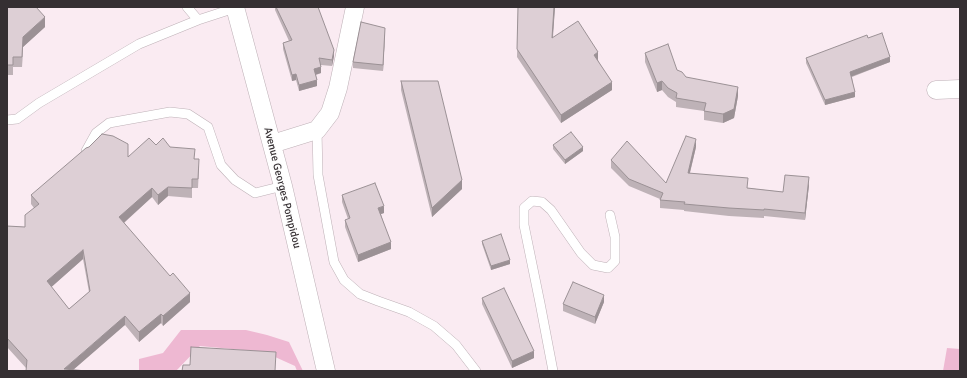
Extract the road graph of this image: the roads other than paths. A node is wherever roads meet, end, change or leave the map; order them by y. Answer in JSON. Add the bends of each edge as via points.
{"nodes":[{"id":1,"x":187,"y":7,"type":"edge"},
{"id":2,"x":235,"y":7,"type":"edge"},
{"id":3,"x":355,"y":7,"type":"edge"},
{"id":4,"x":198,"y":20,"type":"junction"},
{"id":5,"x":936,"y":90,"type":"dead end"},
{"id":6,"x":960,"y":90,"type":"edge"},
{"id":7,"x":7,"y":120,"type":"edge"},
{"id":8,"x":317,"y":130,"type":"junction"},
{"id":9,"x":272,"y":144,"type":"junction"},
{"id":10,"x":86,"y":151,"type":"edge"},
{"id":11,"x":283,"y":186,"type":"junction"},
{"id":12,"x":610,"y":215,"type":"dead end"},
{"id":13,"x":326,"y":371,"type":"edge"},
{"id":14,"x":476,"y":371,"type":"edge"},
{"id":15,"x":553,"y":371,"type":"edge"}],
"edges":[{"from":1,"to":4,"type":"lane"},
{"from":2,"to":4,"type":"lane"},
{"from":2,"to":9,"type":"street","name":"Avenue Georges Pompidou"},
{"from":3,"to":8,"type":"street","via":[[336,94],[330,113]]},
{"from":4,"to":7,"type":"lane","via":[[139,44],[39,103],[17,119]]},
{"from":5,"to":6,"type":"street"},
{"from":8,"to":9,"type":"street"},
{"from":8,"to":14,"type":"lane","via":[[318,175],[334,262],[344,280],[360,294],[409,312],[434,326],[456,345]]},
{"from":9,"to":11,"type":"street","name":"Avenue Georges Pompidou"},
{"from":10,"to":11,"type":"lane","via":[[96,133],[109,123],[170,112],[188,114],[208,127],[221,165],[235,180],[255,193]]},
{"from":11,"to":13,"type":"street","name":"Avenue Georges Pompidou"},
{"from":12,"to":15,"type":"lane","via":[[615,238],[615,261],[608,268],[594,265],[581,253],[551,210],[542,202],[532,201],[524,208],[524,225]]}]}
